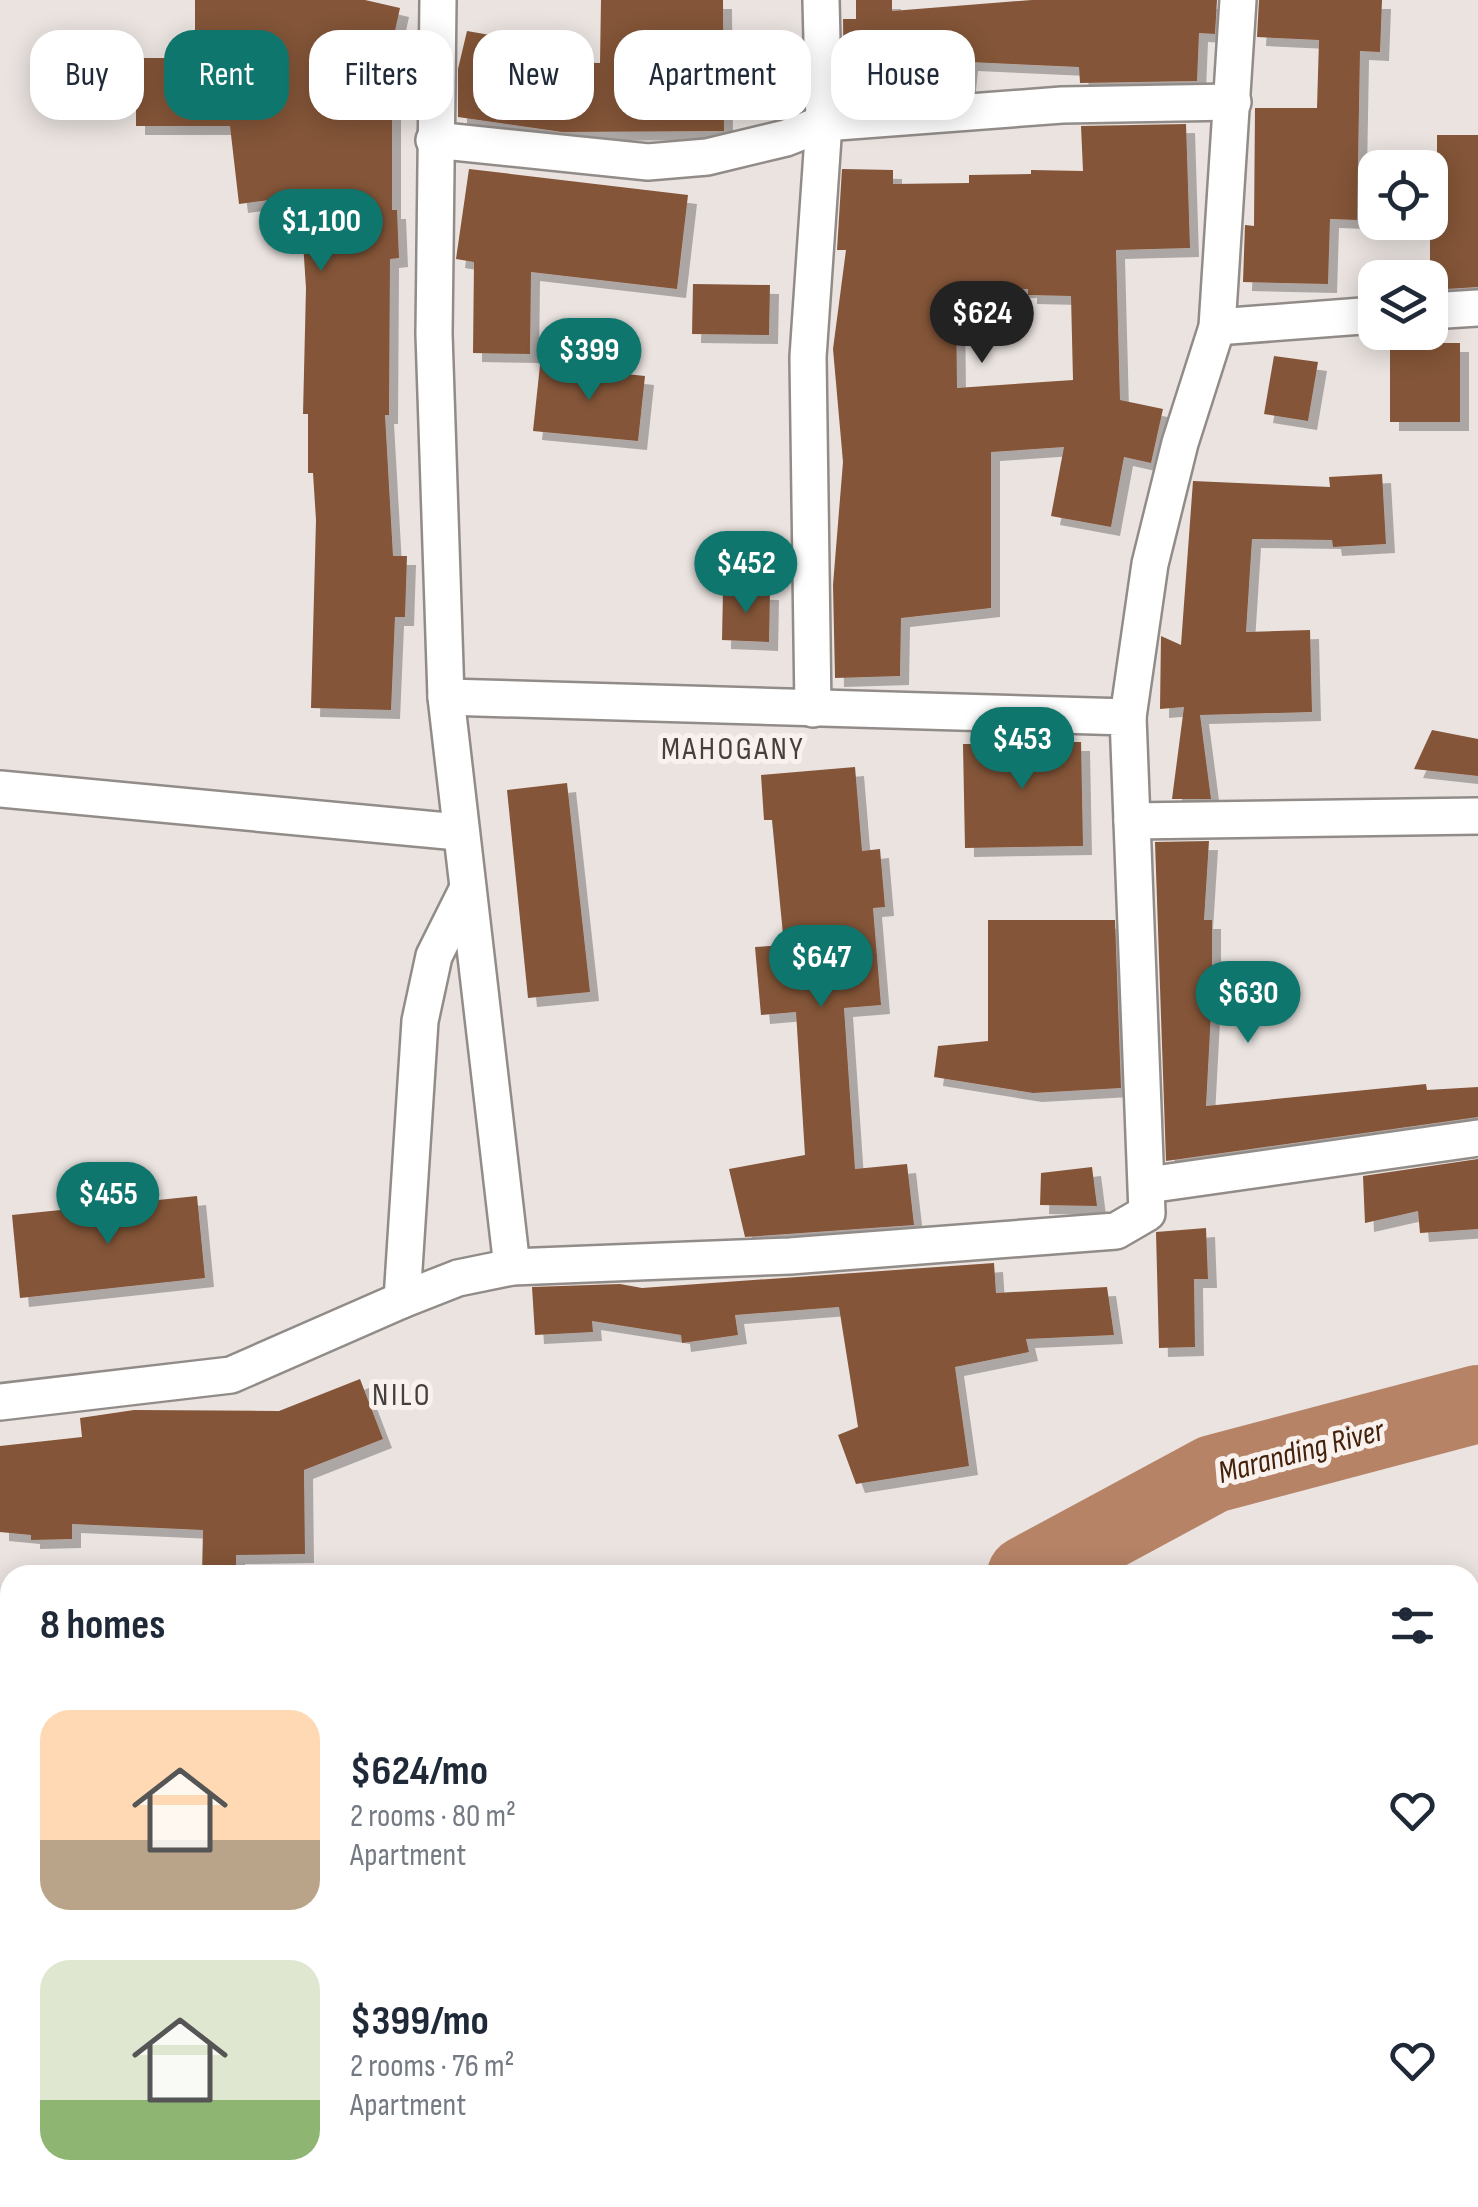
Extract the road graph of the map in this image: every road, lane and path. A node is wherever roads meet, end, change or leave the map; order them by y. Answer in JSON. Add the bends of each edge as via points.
{"nodes":[{"id":1,"x":438,"y":0,"type":"edge"},
{"id":2,"x":821,"y":0,"type":"edge"},
{"id":3,"x":1238,"y":0,"type":"edge"},
{"id":4,"x":1233,"y":102,"type":"junction"},
{"id":5,"x":824,"y":122,"type":"junction"},
{"id":6,"x":434,"y":140,"type":"junction"},
{"id":7,"x":1478,"y":308,"type":"edge"},
{"id":8,"x":1448,"y":310,"type":"edge"},
{"id":9,"x":1358,"y":316,"type":"edge"},
{"id":10,"x":1217,"y":327,"type":"junction"},
{"id":11,"x":446,"y":697,"type":"junction"},
{"id":12,"x":813,"y":709,"type":"junction"},
{"id":13,"x":1128,"y":717,"type":"junction"},
{"id":14,"x":0,"y":789,"type":"edge"},
{"id":15,"x":1478,"y":816,"type":"edge"},
{"id":16,"x":1132,"y":821,"type":"junction"},
{"id":17,"x":458,"y":832,"type":"junction"},
{"id":18,"x":466,"y":892,"type":"junction"},
{"id":19,"x":1478,"y":1138,"type":"edge"},
{"id":20,"x":1148,"y":1185,"type":"junction"},
{"id":21,"x":512,"y":1267,"type":"junction"},
{"id":22,"x":402,"y":1300,"type":"junction"},
{"id":23,"x":0,"y":1402,"type":"edge"}],
"edges":[{"from":1,"to":6,"type":"street"},
{"from":2,"to":5,"type":"street"},
{"from":3,"to":4,"type":"street"},
{"from":4,"to":5,"type":"street","via":[[1062,105]]},
{"from":4,"to":10,"type":"street"},
{"from":5,"to":6,"type":"street","via":[[708,158],[648,162]]},
{"from":5,"to":12,"type":"street","via":[[808,357]]},
{"from":6,"to":11,"type":"street","via":[[438,568]]},
{"from":7,"to":8,"type":"street"},
{"from":9,"to":10,"type":"street"},
{"from":10,"to":13,"type":"street","via":[[1150,564]]},
{"from":11,"to":12,"type":"street"},
{"from":11,"to":17,"type":"street"},
{"from":12,"to":13,"type":"street"},
{"from":13,"to":16,"type":"street"},
{"from":14,"to":17,"type":"street"},
{"from":15,"to":16,"type":"street"},
{"from":16,"to":20,"type":"street"},
{"from":17,"to":18,"type":"street"},
{"from":18,"to":21,"type":"street"},
{"from":18,"to":22,"type":"street","via":[[434,956],[420,1021]]},
{"from":19,"to":20,"type":"street"},
{"from":20,"to":21,"type":"street","via":[[1147,1212],[1116,1231],[790,1256]]},
{"from":21,"to":22,"type":"street"},
{"from":22,"to":23,"type":"street","via":[[231,1375]]}]}
